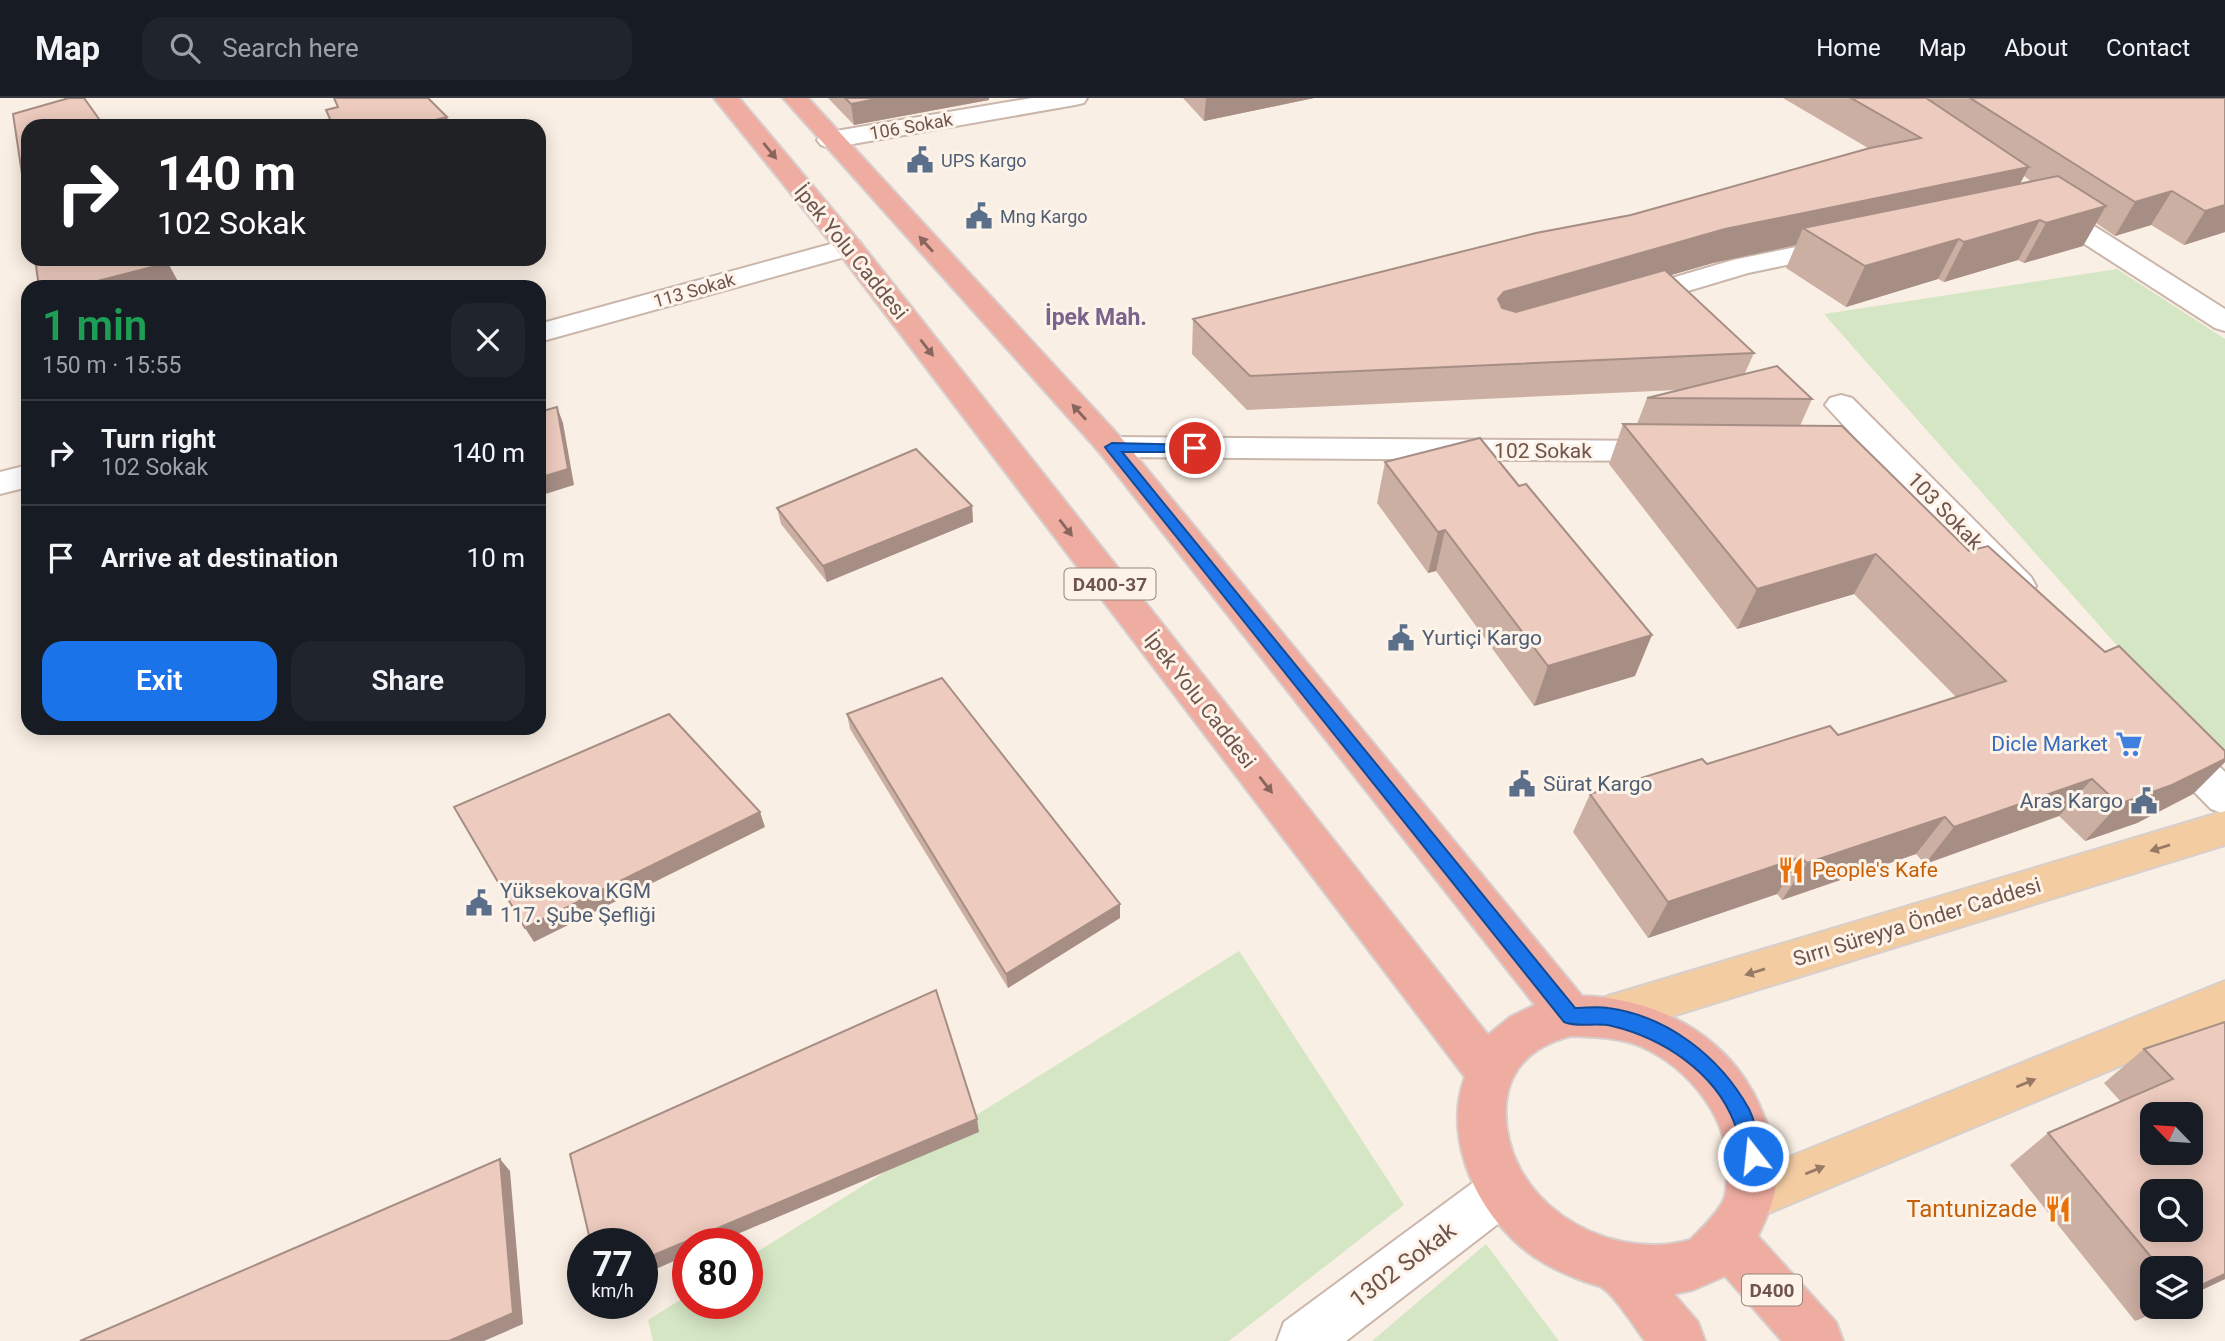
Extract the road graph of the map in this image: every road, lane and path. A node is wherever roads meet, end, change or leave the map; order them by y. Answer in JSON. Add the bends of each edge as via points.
{"nodes":[{"id":1,"x":726,"y":98,"type":"edge"},
{"id":2,"x":795,"y":98,"type":"edge"},
{"id":3,"x":1074,"y":98,"type":"edge"},
{"id":4,"x":830,"y":140,"type":"junction"},
{"id":5,"x":2025,"y":201,"type":"edge"},
{"id":6,"x":1865,"y":241,"type":"edge"},
{"id":7,"x":849,"y":247,"type":"junction"},
{"id":8,"x":1612,"y":304,"type":"edge"},
{"id":9,"x":2225,"y":322,"type":"edge"},
{"id":10,"x":546,"y":331,"type":"edge"},
{"id":11,"x":1841,"y":405,"type":"dead end"},
{"id":12,"x":1112,"y":447,"type":"junction"},
{"id":13,"x":1693,"y":452,"type":"edge"},
{"id":14,"x":1790,"y":452,"type":"edge"},
{"id":15,"x":1889,"y":454,"type":"junction"},
{"id":16,"x":21,"y":478,"type":"edge"},
{"id":17,"x":0,"y":484,"type":"edge"},
{"id":18,"x":2043,"y":611,"type":"edge"},
{"id":19,"x":2148,"y":719,"type":"edge"},
{"id":20,"x":2225,"y":798,"type":"edge"},
{"id":21,"x":2225,"y":828,"type":"edge"},
{"id":22,"x":2225,"y":1001,"type":"edge"},
{"id":23,"x":1589,"y":1016,"type":"junction"},
{"id":24,"x":1489,"y":1072,"type":"junction"},
{"id":25,"x":1503,"y":1190,"type":"junction"},
{"id":26,"x":1752,"y":1196,"type":"junction"},
{"id":27,"x":1727,"y":1239,"type":"junction"},
{"id":28,"x":1621,"y":1270,"type":"junction"},
{"id":29,"x":1303,"y":1341,"type":"edge"},
{"id":30,"x":1679,"y":1341,"type":"edge"},
{"id":31,"x":1817,"y":1341,"type":"edge"}],
"edges":[{"from":1,"to":7,"type":"highway","name":"İpek Yolu Caddesi","number":"D400-37","one_way":true},
{"from":2,"to":4,"type":"highway"},
{"from":3,"to":4,"type":"street","name":"106 Sokak"},
{"from":12,"to":4,"type":"highway","one_way":true},
{"from":5,"to":9,"type":"street"},
{"from":6,"to":8,"type":"street","via":[[1743,266]]},
{"from":7,"to":10,"type":"street","name":"113 Sokak"},
{"from":7,"to":24,"type":"highway","name":"İpek Yolu Caddesi","number":"D400-37","one_way":true},
{"from":11,"to":15,"type":"street","name":"103 Sokak"},
{"from":12,"to":13,"type":"street","name":"102 Sokak"},
{"from":12,"to":23,"type":"highway"},
{"from":14,"to":15,"type":"street"},
{"from":15,"to":18,"type":"street","name":"103 Sokak"},
{"from":16,"to":17,"type":"street"},
{"from":19,"to":20,"type":"street"},
{"from":21,"to":23,"type":"main road","name":"Sırrı Süreyya Önder Caddesi","one_way":true},
{"from":26,"to":22,"type":"main road","one_way":true},
{"from":23,"to":24,"type":"highway","via":[[1536,1025],[1508,1045]]},
{"from":23,"to":26,"type":"highway","via":[[1648,1028],[1687,1049],[1718,1079],[1742,1116],[1753,1156]]},
{"from":24,"to":25,"type":"highway","via":[[1480,1109],[1484,1149]]},
{"from":25,"to":28,"type":"highway","via":[[1535,1227],[1575,1255]]},
{"from":25,"to":29,"type":"street","name":"1302 Sokak"},
{"from":26,"to":27,"type":"highway","via":[[1736,1231]]},
{"from":27,"to":28,"type":"highway","via":[[1706,1258],[1667,1271]]},
{"from":27,"to":31,"type":"highway","number":"D400"},
{"from":28,"to":30,"type":"highway"}]}
